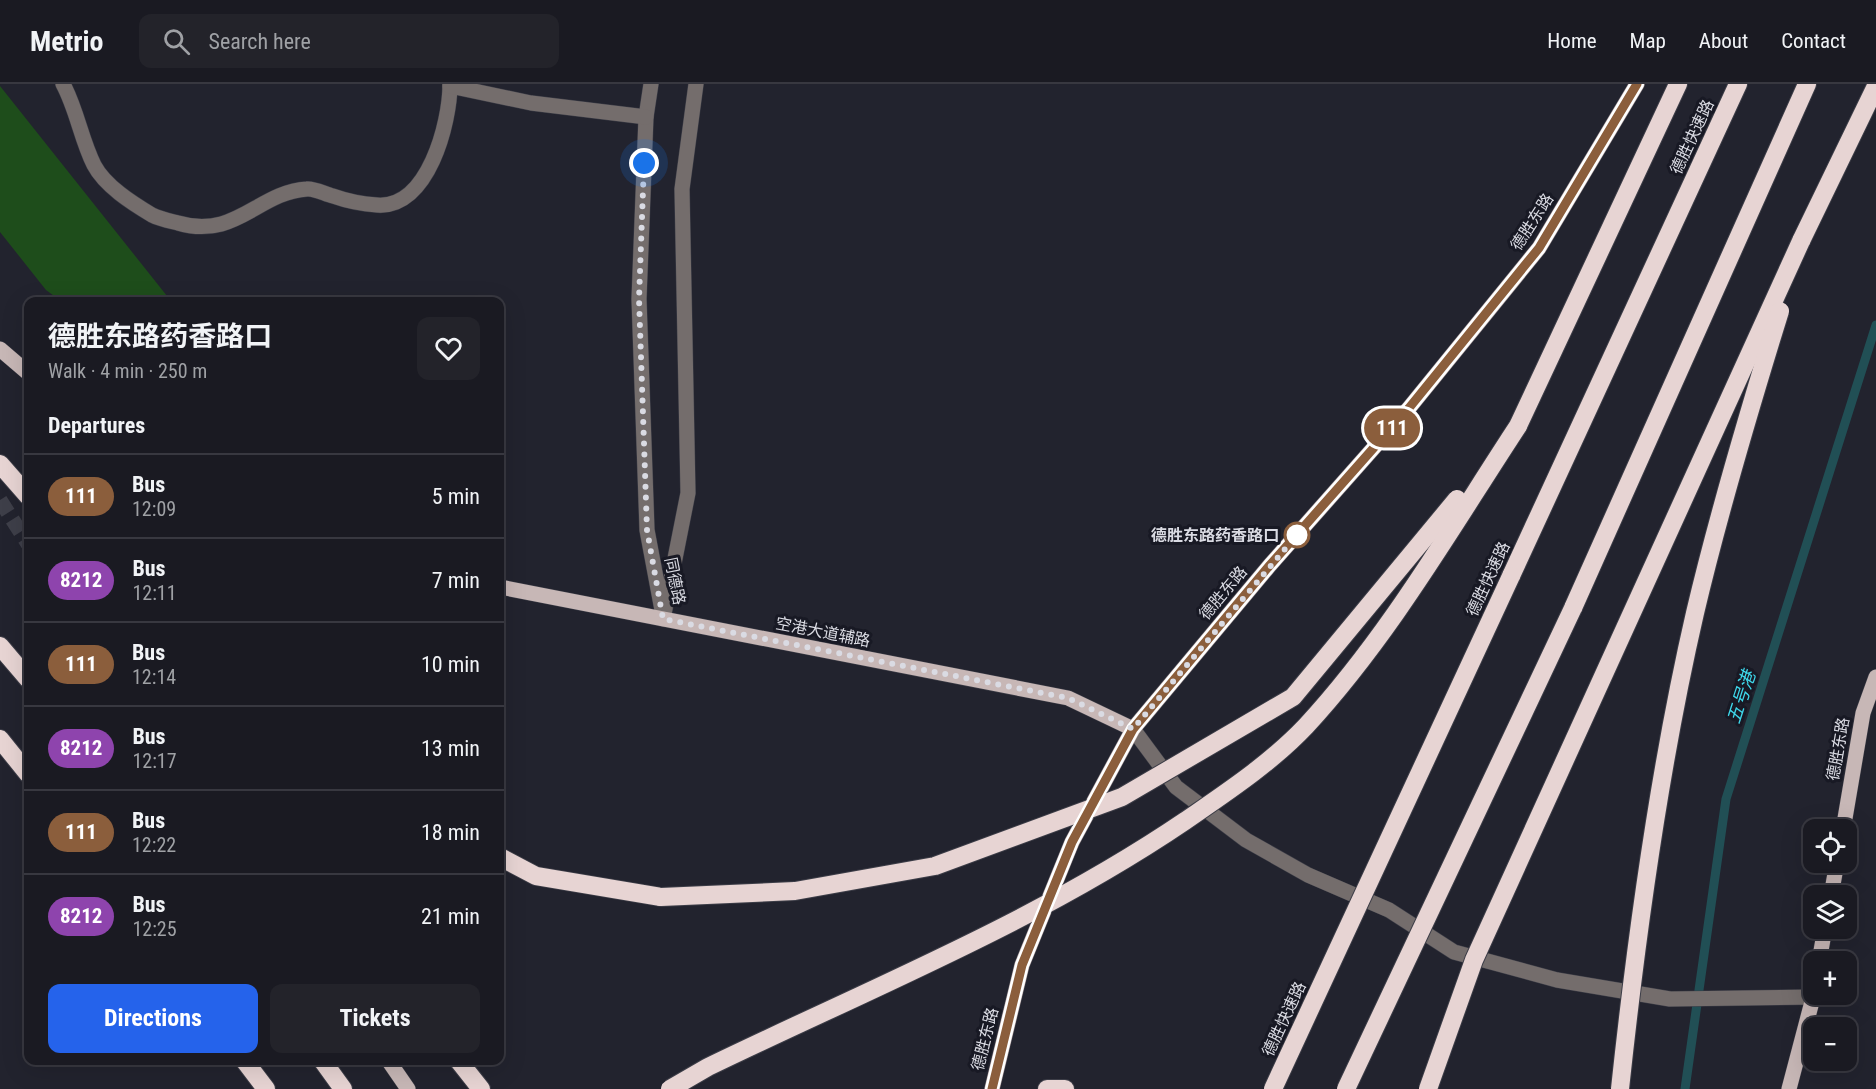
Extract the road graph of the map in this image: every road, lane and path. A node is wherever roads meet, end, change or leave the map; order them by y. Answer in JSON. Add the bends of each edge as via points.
{"nodes":[{"id":1,"x":63,"y":84,"type":"edge"},
{"id":2,"x":651,"y":84,"type":"edge"},
{"id":3,"x":696,"y":84,"type":"edge"},
{"id":4,"x":1637,"y":84,"type":"edge"},
{"id":5,"x":1678,"y":84,"type":"edge"},
{"id":6,"x":1738,"y":84,"type":"edge"},
{"id":7,"x":1808,"y":84,"type":"edge"},
{"id":8,"x":450,"y":85,"type":"edge"},
{"id":9,"x":1876,"y":86,"type":"edge"},
{"id":10,"x":646,"y":117,"type":"junction"},
{"id":11,"x":1801,"y":241,"type":"junction"},
{"id":12,"x":0,"y":349,"type":"edge"},
{"id":13,"x":24,"y":370,"type":"edge"},
{"id":14,"x":1518,"y":426,"type":"junction"},
{"id":15,"x":0,"y":464,"type":"edge"},
{"id":16,"x":24,"y":491,"type":"edge"},
{"id":17,"x":504,"y":588,"type":"edge"},
{"id":18,"x":663,"y":619,"type":"junction"},
{"id":19,"x":0,"y":646,"type":"edge"},
{"id":20,"x":24,"y":674,"type":"edge"},
{"id":21,"x":1876,"y":677,"type":"edge"},
{"id":22,"x":1133,"y":729,"type":"junction"},
{"id":23,"x":0,"y":739,"type":"edge"},
{"id":24,"x":24,"y":769,"type":"edge"},
{"id":25,"x":1845,"y":819,"type":"edge"},
{"id":26,"x":504,"y":859,"type":"edge"},
{"id":27,"x":1803,"y":996,"type":"edge"},
{"id":28,"x":1811,"y":1005,"type":"edge"},
{"id":29,"x":248,"y":1065,"type":"edge"},
{"id":30,"x":326,"y":1065,"type":"edge"},
{"id":31,"x":391,"y":1065,"type":"edge"},
{"id":32,"x":462,"y":1065,"type":"edge"},
{"id":33,"x":266,"y":1089,"type":"edge"},
{"id":34,"x":343,"y":1089,"type":"edge"},
{"id":35,"x":408,"y":1089,"type":"edge"},
{"id":36,"x":481,"y":1089,"type":"edge"},
{"id":37,"x":670,"y":1089,"type":"edge"},
{"id":38,"x":992,"y":1089,"type":"edge"},
{"id":39,"x":1047,"y":1089,"type":"edge"},
{"id":40,"x":1065,"y":1089,"type":"edge"},
{"id":41,"x":1273,"y":1089,"type":"edge"},
{"id":42,"x":1347,"y":1089,"type":"edge"},
{"id":43,"x":1428,"y":1089,"type":"edge"},
{"id":44,"x":1620,"y":1089,"type":"edge"},
{"id":45,"x":1789,"y":1089,"type":"edge"}],
"edges":[{"from":1,"to":8,"type":"street","via":[[95,166],[119,194],[155,216],[191,227],[225,225],[278,197],[307,189],[380,206],[402,200],[430,169],[444,129]]},
{"from":2,"to":10,"type":"street","name":"同德路"},
{"from":3,"to":18,"type":"street","name":"同德路","via":[[682,189],[687,493]]},
{"from":4,"to":22,"type":"main road","name":"德胜东路","via":[[1539,248],[1409,408],[1270,565]]},
{"from":5,"to":14,"type":"highway"},
{"from":6,"to":41,"type":"highway","name":"德胜快速路","bridge":true},
{"from":7,"to":42,"type":"highway","bridge":true,"via":[[1573,608]]},
{"from":8,"to":10,"type":"street","via":[[531,104]]},
{"from":9,"to":11,"type":"highway"},
{"from":10,"to":18,"type":"street","name":"同德路","via":[[639,299],[646,518]]},
{"from":11,"to":43,"type":"highway","bridge":true,"via":[[1474,960]]},
{"from":11,"to":44,"type":"highway","bridge":true,"via":[[1741,438],[1695,614],[1651,844]]},
{"from":12,"to":13,"type":"main road"},
{"from":14,"to":26,"type":"highway","bridge":true,"via":[[1293,697],[1122,797],[935,866],[795,891],[661,897],[536,876]]},
{"from":14,"to":37,"type":"highway","bridge":true,"via":[[1363,659],[1304,728],[1242,782],[1073,891],[718,1062]]},
{"from":15,"to":16,"type":"highway"},
{"from":17,"to":18,"type":"main road","name":"空港大道辅路"},
{"from":18,"to":22,"type":"main road","name":"空港大道辅路","via":[[1068,698]]},
{"from":19,"to":20,"type":"highway"},
{"from":21,"to":25,"type":"main road","name":"德胜东路","via":[[1863,713]]},
{"from":22,"to":27,"type":"street","via":[[1176,788],[1246,840],[1308,875],[1389,910],[1454,952],[1557,980],[1670,999]]},
{"from":22,"to":38,"type":"main road","name":"德胜东路","via":[[1072,842],[1022,965]]},
{"from":23,"to":24,"type":"highway"},
{"from":28,"to":45,"type":"main road"},
{"from":29,"to":33,"type":"highway"},
{"from":30,"to":34,"type":"highway"},
{"from":31,"to":35,"type":"main road"},
{"from":32,"to":36,"type":"highway"},
{"from":39,"to":40,"type":"highway"}]}
